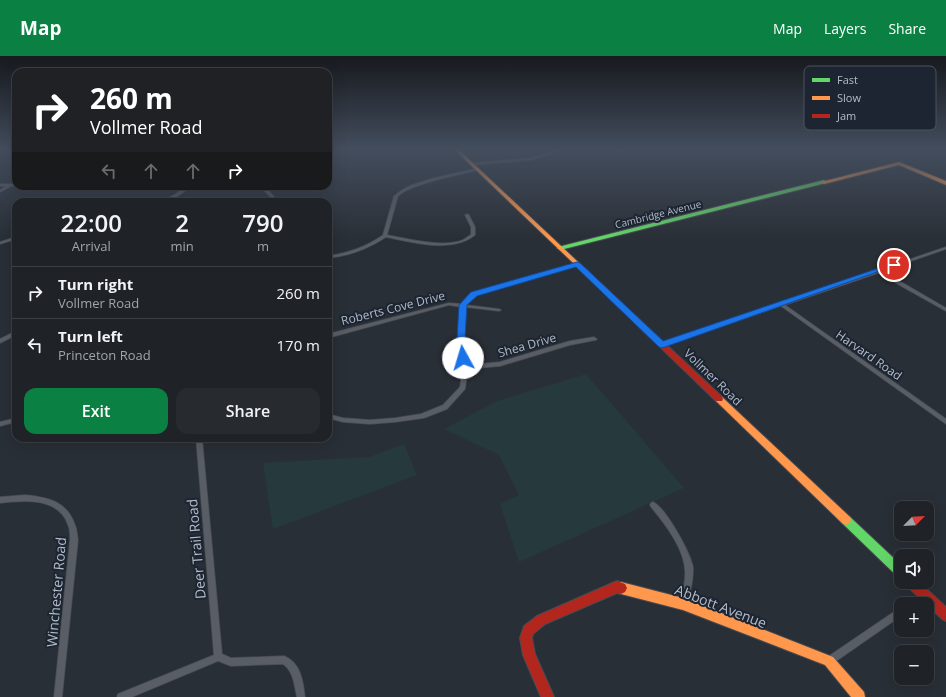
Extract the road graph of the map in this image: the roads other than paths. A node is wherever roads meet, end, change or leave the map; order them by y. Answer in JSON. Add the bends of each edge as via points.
{"nodes":[{"id":1,"x":433,"y":180,"type":"edge"},
{"id":2,"x":489,"y":180,"type":"edge"},
{"id":3,"x":832,"y":180,"type":"edge"},
{"id":4,"x":0,"y":185,"type":"edge"},
{"id":5,"x":11,"y":185,"type":"joint"},
{"id":6,"x":183,"y":190,"type":"edge"},
{"id":7,"x":266,"y":190,"type":"edge"},
{"id":8,"x":0,"y":191,"type":"edge"},
{"id":9,"x":171,"y":198,"type":"edge"},
{"id":10,"x":273,"y":198,"type":"edge"},
{"id":11,"x":467,"y":215,"type":"dead end"},
{"id":12,"x":385,"y":236,"type":"junction"},
{"id":13,"x":12,"y":239,"type":"edge"},
{"id":14,"x":0,"y":243,"type":"edge"},
{"id":15,"x":560,"y":248,"type":"junction"},
{"id":16,"x":946,"y":248,"type":"edge"},
{"id":17,"x":332,"y":256,"type":"edge"},
{"id":18,"x":577,"y":264,"type":"junction"},
{"id":19,"x":878,"y":271,"type":"junction"},
{"id":20,"x":781,"y":304,"type":"junction"},
{"id":21,"x":463,"y":305,"type":"junction"},
{"id":22,"x":499,"y":310,"type":"dead end"},
{"id":23,"x":946,"y":310,"type":"edge"},
{"id":24,"x":12,"y":335,"type":"edge"},
{"id":25,"x":332,"y":335,"type":"edge"},
{"id":26,"x":594,"y":339,"type":"dead end"},
{"id":27,"x":0,"y":341,"type":"edge"},
{"id":28,"x":662,"y":345,"type":"junction"},
{"id":29,"x":466,"y":367,"type":"junction"},
{"id":30,"x":332,"y":417,"type":"edge"},
{"id":31,"x":12,"y":421,"type":"edge"},
{"id":32,"x":946,"y":422,"type":"edge"},
{"id":33,"x":0,"y":424,"type":"edge"},
{"id":34,"x":199,"y":442,"type":"edge"},
{"id":35,"x":0,"y":500,"type":"edge"},
{"id":36,"x":653,"y":504,"type":"dead end"},
{"id":37,"x":894,"y":565,"type":"edge"},
{"id":38,"x":919,"y":589,"type":"edge"},
{"id":39,"x":925,"y":595,"type":"junction"},
{"id":40,"x":922,"y":597,"type":"edge"},
{"id":41,"x":683,"y":604,"type":"junction"},
{"id":42,"x":946,"y":615,"type":"edge"},
{"id":43,"x":894,"y":616,"type":"edge"},
{"id":44,"x":218,"y":657,"type":"junction"},
{"id":45,"x":829,"y":661,"type":"junction"},
{"id":46,"x":58,"y":697,"type":"edge"},
{"id":47,"x":121,"y":697,"type":"edge"},
{"id":48,"x":301,"y":697,"type":"edge"},
{"id":49,"x":548,"y":697,"type":"edge"},
{"id":50,"x":859,"y":697,"type":"edge"}],
"edges":[{"from":1,"to":12,"type":"street","via":[[400,192],[396,196]]},
{"from":2,"to":15,"type":"street","name":"Vollmer Road"},
{"from":3,"to":15,"type":"street","name":"Cambridge Avenue"},
{"from":4,"to":5,"type":"street"},
{"from":5,"to":8,"type":"street"},
{"from":6,"to":9,"type":"street"},
{"from":7,"to":10,"type":"street"},
{"from":11,"to":12,"type":"street","via":[[474,235],[455,244]]},
{"from":12,"to":17,"type":"street","via":[[372,245]]},
{"from":13,"to":14,"type":"street"},
{"from":15,"to":18,"type":"street","name":"Vollmer Road"},
{"from":16,"to":19,"type":"street"},
{"from":18,"to":21,"type":"street","name":"Roberts Cove Drive","via":[[478,292]]},
{"from":18,"to":28,"type":"street","name":"Vollmer Road"},
{"from":19,"to":20,"type":"street"},
{"from":19,"to":23,"type":"street"},
{"from":20,"to":28,"type":"street"},
{"from":20,"to":32,"type":"street","name":"Harvard Road"},
{"from":21,"to":22,"type":"street"},
{"from":21,"to":25,"type":"street","name":"Roberts Cove Drive","via":[[438,306]]},
{"from":21,"to":29,"type":"street","name":"Roberts Cove Drive","via":[[461,339]]},
{"from":24,"to":27,"type":"street"},
{"from":26,"to":29,"type":"street","name":"Shea Drive","via":[[570,343],[500,364]]},
{"from":28,"to":37,"type":"street","name":"Vollmer Road"},
{"from":29,"to":30,"type":"street","name":"Roberts Cove Drive","via":[[463,388],[445,407],[428,414],[370,422]]},
{"from":31,"to":33,"type":"street"},
{"from":34,"to":44,"type":"street","name":"Deer Trail Road"},
{"from":35,"to":46,"type":"street","name":"Winchester Road","via":[[27,497],[52,503],[67,514],[74,529]]},
{"from":36,"to":41,"type":"street","via":[[667,520],[689,562],[690,576]]},
{"from":38,"to":39,"type":"street"},
{"from":39,"to":40,"type":"street"},
{"from":39,"to":42,"type":"street"},
{"from":41,"to":45,"type":"street","name":"Abbott Avenue"},
{"from":41,"to":49,"type":"street","name":"Abbott Avenue","via":[[617,587],[533,624],[526,633],[526,646]]},
{"from":43,"to":45,"type":"street"},
{"from":44,"to":47,"type":"street"},
{"from":44,"to":48,"type":"street","via":[[232,662],[284,660],[296,672]]},
{"from":45,"to":50,"type":"street"}]}
